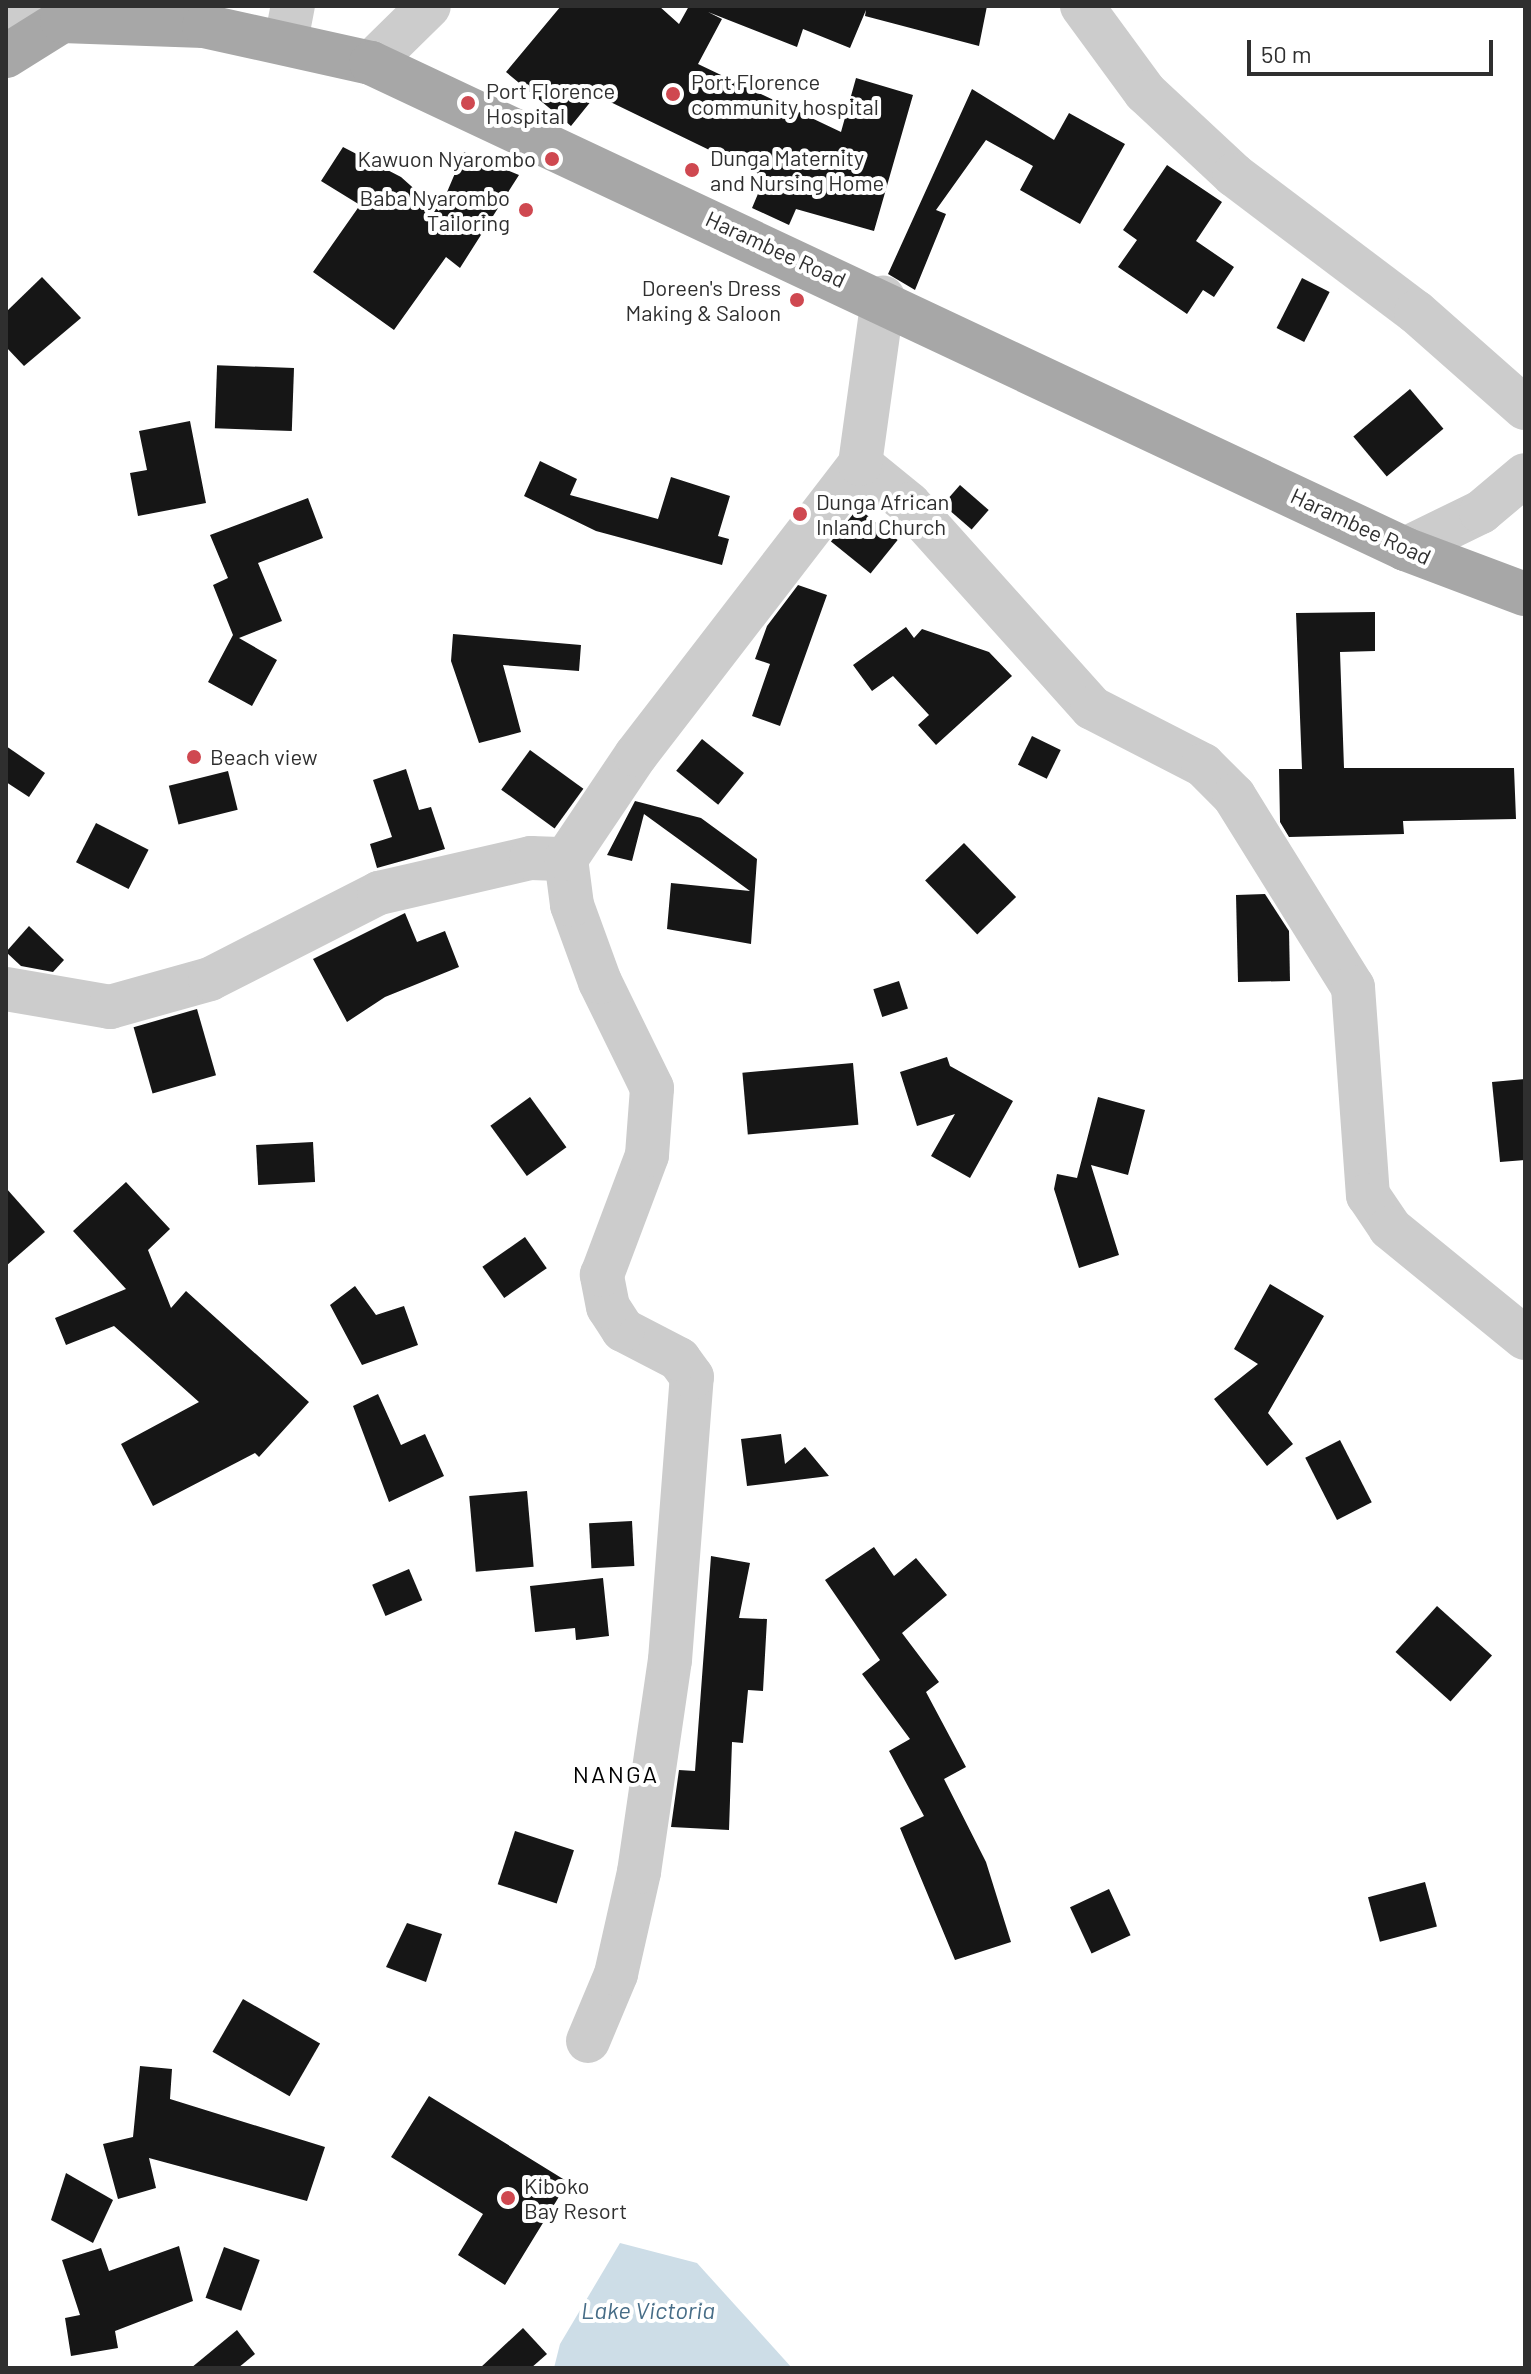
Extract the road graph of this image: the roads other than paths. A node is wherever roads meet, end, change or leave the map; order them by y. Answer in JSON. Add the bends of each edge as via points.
{"nodes":[{"id":1,"x":429,"y":6,"type":"edge"},
{"id":2,"x":1082,"y":6,"type":"edge"},
{"id":3,"x":6,"y":10,"type":"edge"},
{"id":4,"x":62,"y":21,"type":"junction"},
{"id":5,"x":290,"y":23,"type":"edge"},
{"id":6,"x":6,"y":56,"type":"edge"},
{"id":7,"x":371,"y":63,"type":"junction"},
{"id":8,"x":883,"y":298,"type":"junction"},
{"id":9,"x":1525,"y":408,"type":"edge"},
{"id":10,"x":860,"y":464,"type":"junction"},
{"id":11,"x":1525,"y":475,"type":"edge"},
{"id":12,"x":1405,"y":549,"type":"junction"},
{"id":13,"x":1525,"y":594,"type":"edge"},
{"id":14,"x":566,"y":859,"type":"junction"},
{"id":15,"x":6,"y":989,"type":"edge"},
{"id":16,"x":1525,"y":1338,"type":"edge"},
{"id":17,"x":588,"y":2041,"type":"dead end"}],
"edges":[{"from":1,"to":7,"type":"street"},
{"from":2,"to":9,"type":"street","via":[[1145,92],[1234,175],[1416,312]]},
{"from":3,"to":4,"type":"street"},
{"from":4,"to":5,"type":"main road","name":"Harambee Road"},
{"from":4,"to":6,"type":"main road"},
{"from":5,"to":7,"type":"main road","name":"Harambee Road"},
{"from":7,"to":8,"type":"main road","name":"Harambee Road"},
{"from":8,"to":10,"type":"street"},
{"from":8,"to":12,"type":"main road","name":"Harambee Road"},
{"from":10,"to":14,"type":"street","via":[[636,755]]},
{"from":10,"to":16,"type":"street","via":[[909,504],[1092,708],[1203,765],[1234,796],[1353,987],[1368,1195],[1390,1228]]},
{"from":11,"to":12,"type":"street","via":[[1481,512]]},
{"from":12,"to":13,"type":"main road","name":"Harambee Road"},
{"from":14,"to":15,"type":"street","via":[[472,869],[379,893],[210,979],[110,1007]]},
{"from":14,"to":17,"type":"street","via":[[572,905],[596,969],[652,1088],[647,1155],[602,1275],[608,1307],[623,1330],[679,1359],[692,1377],[670,1660],[639,1872],[616,1974]]}]}
